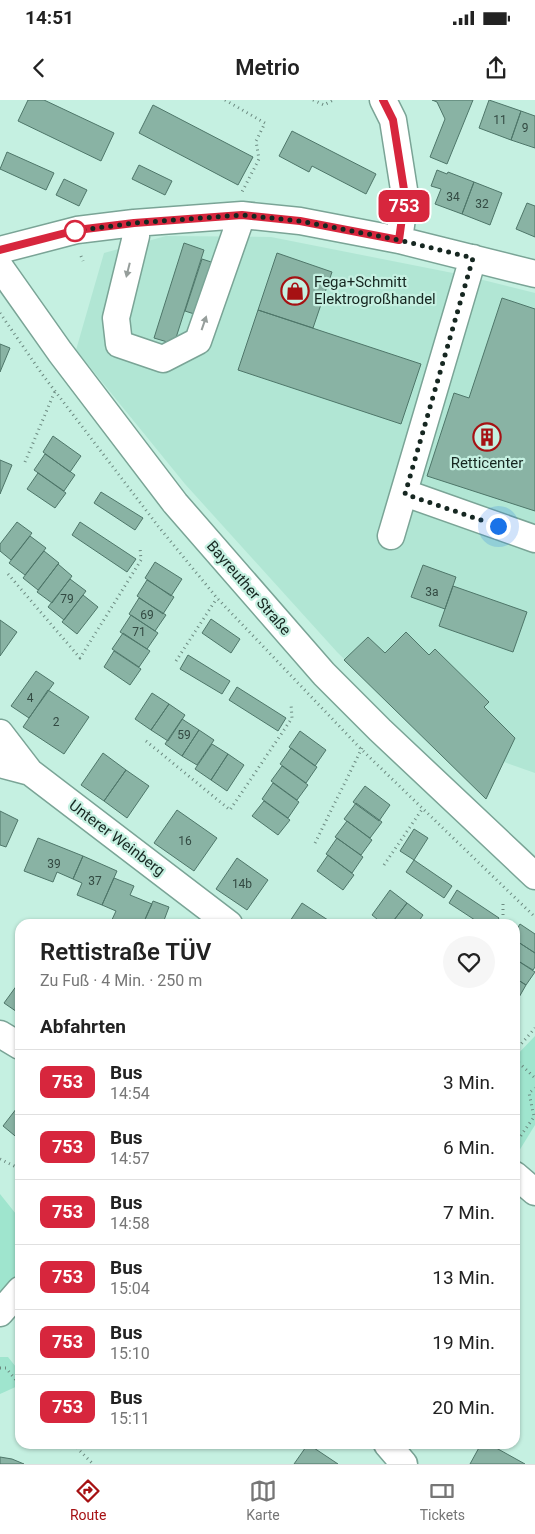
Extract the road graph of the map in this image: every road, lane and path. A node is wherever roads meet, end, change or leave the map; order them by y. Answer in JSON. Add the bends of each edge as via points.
{"nodes":[{"id":1,"x":225,"y":100,"type":"edge"},
{"id":2,"x":313,"y":100,"type":"edge"},
{"id":3,"x":333,"y":100,"type":"edge"},
{"id":4,"x":383,"y":100,"type":"edge"},
{"id":5,"x":242,"y":215,"type":"junction"},
{"id":6,"x":134,"y":223,"type":"junction"},
{"id":7,"x":399,"y":240,"type":"junction"},
{"id":8,"x":0,"y":250,"type":"edge"},
{"id":9,"x":81,"y":256,"type":"dead end"},
{"id":10,"x":473,"y":258,"type":"junction"},
{"id":11,"x":82,"y":261,"type":"dead end"},
{"id":12,"x":0,"y":267,"type":"edge"},
{"id":13,"x":535,"y":274,"type":"edge"},
{"id":14,"x":55,"y":390,"type":"dead end"},
{"id":15,"x":25,"y":462,"type":"dead end"},
{"id":16,"x":405,"y":494,"type":"junction"},
{"id":17,"x":391,"y":536,"type":"dead end"},
{"id":18,"x":535,"y":539,"type":"edge"},
{"id":19,"x":140,"y":547,"type":"dead end"},
{"id":20,"x":8,"y":574,"type":"dead end"},
{"id":21,"x":217,"y":598,"type":"dead end"},
{"id":22,"x":176,"y":661,"type":"dead end"},
{"id":23,"x":291,"y":704,"type":"dead end"},
{"id":24,"x":0,"y":733,"type":"edge"},
{"id":25,"x":146,"y":741,"type":"dead end"},
{"id":26,"x":0,"y":764,"type":"edge"},
{"id":27,"x":30,"y":772,"type":"junction"},
{"id":28,"x":422,"y":808,"type":"junction"},
{"id":29,"x":315,"y":843,"type":"dead end"},
{"id":30,"x":384,"y":865,"type":"dead end"},
{"id":31,"x":535,"y":876,"type":"edge"},
{"id":32,"x":502,"y":904,"type":"dead end"},
{"id":33,"x":535,"y":917,"type":"edge"},
{"id":34,"x":222,"y":919,"type":"edge"},
{"id":35,"x":503,"y":919,"type":"edge"},
{"id":36,"x":535,"y":1028,"type":"edge"},
{"id":37,"x":0,"y":1034,"type":"edge"},
{"id":38,"x":15,"y":1043,"type":"edge"},
{"id":39,"x":520,"y":1045,"type":"edge"},
{"id":40,"x":520,"y":1064,"type":"edge"},
{"id":41,"x":535,"y":1078,"type":"edge"},
{"id":42,"x":535,"y":1088,"type":"edge"},
{"id":43,"x":520,"y":1137,"type":"edge"},
{"id":44,"x":0,"y":1159,"type":"edge"},
{"id":45,"x":15,"y":1166,"type":"edge"},
{"id":46,"x":520,"y":1180,"type":"edge"},
{"id":47,"x":535,"y":1192,"type":"edge"},
{"id":48,"x":15,"y":1296,"type":"edge"},
{"id":49,"x":0,"y":1314,"type":"edge"},
{"id":50,"x":0,"y":1368,"type":"edge"},
{"id":51,"x":15,"y":1379,"type":"edge"},
{"id":52,"x":78,"y":1449,"type":"edge"},
{"id":53,"x":391,"y":1449,"type":"edge"},
{"id":54,"x":93,"y":1464,"type":"edge"},
{"id":55,"x":404,"y":1464,"type":"edge"}],
"edges":[{"from":1,"to":5,"type":"path","via":[[265,123],[256,141],[259,159],[242,194]]},
{"from":2,"to":3,"type":"path","via":[[324,105]]},
{"from":4,"to":7,"type":"street","via":[[393,120],[405,196]]},
{"from":5,"to":6,"type":"street"},
{"from":6,"to":5,"type":"street","one_way":true,"via":[[136,236],[116,318],[119,344],[163,359],[198,341]]},
{"from":5,"to":7,"type":"street","via":[[300,221]]},
{"from":6,"to":8,"type":"street","via":[[77,230]]},
{"from":7,"to":10,"type":"street"},
{"from":9,"to":11,"type":"path"},
{"from":10,"to":13,"type":"street"},
{"from":10,"to":16,"type":"street"},
{"from":12,"to":31,"type":"street","name":"Bayreuther Straße","via":[[175,503],[318,667]]},
{"from":14,"to":15,"type":"path"},
{"from":16,"to":17,"type":"street"},
{"from":16,"to":18,"type":"street"},
{"from":19,"to":20,"type":"path","via":[[141,560],[80,658]]},
{"from":21,"to":22,"type":"path"},
{"from":23,"to":25,"type":"path","via":[[292,718],[230,810]]},
{"from":24,"to":27,"type":"street"},
{"from":26,"to":27,"type":"street","name":"Unterer Weinberg"},
{"from":27,"to":34,"type":"street","name":"Unterer Weinberg"},
{"from":28,"to":29,"type":"path","via":[[361,749]]},
{"from":28,"to":30,"type":"path"},
{"from":28,"to":33,"type":"path"},
{"from":32,"to":35,"type":"path"},
{"from":36,"to":39,"type":"path"},
{"from":37,"to":38,"type":"street"},
{"from":40,"to":41,"type":"path"},
{"from":42,"to":43,"type":"path","via":[[529,1094],[534,1117]]},
{"from":44,"to":45,"type":"path"},
{"from":46,"to":47,"type":"street"},
{"from":48,"to":49,"type":"street"},
{"from":50,"to":51,"type":"path","via":[[6,1368]]},
{"from":52,"to":54,"type":"path"},
{"from":53,"to":55,"type":"street"}]}
